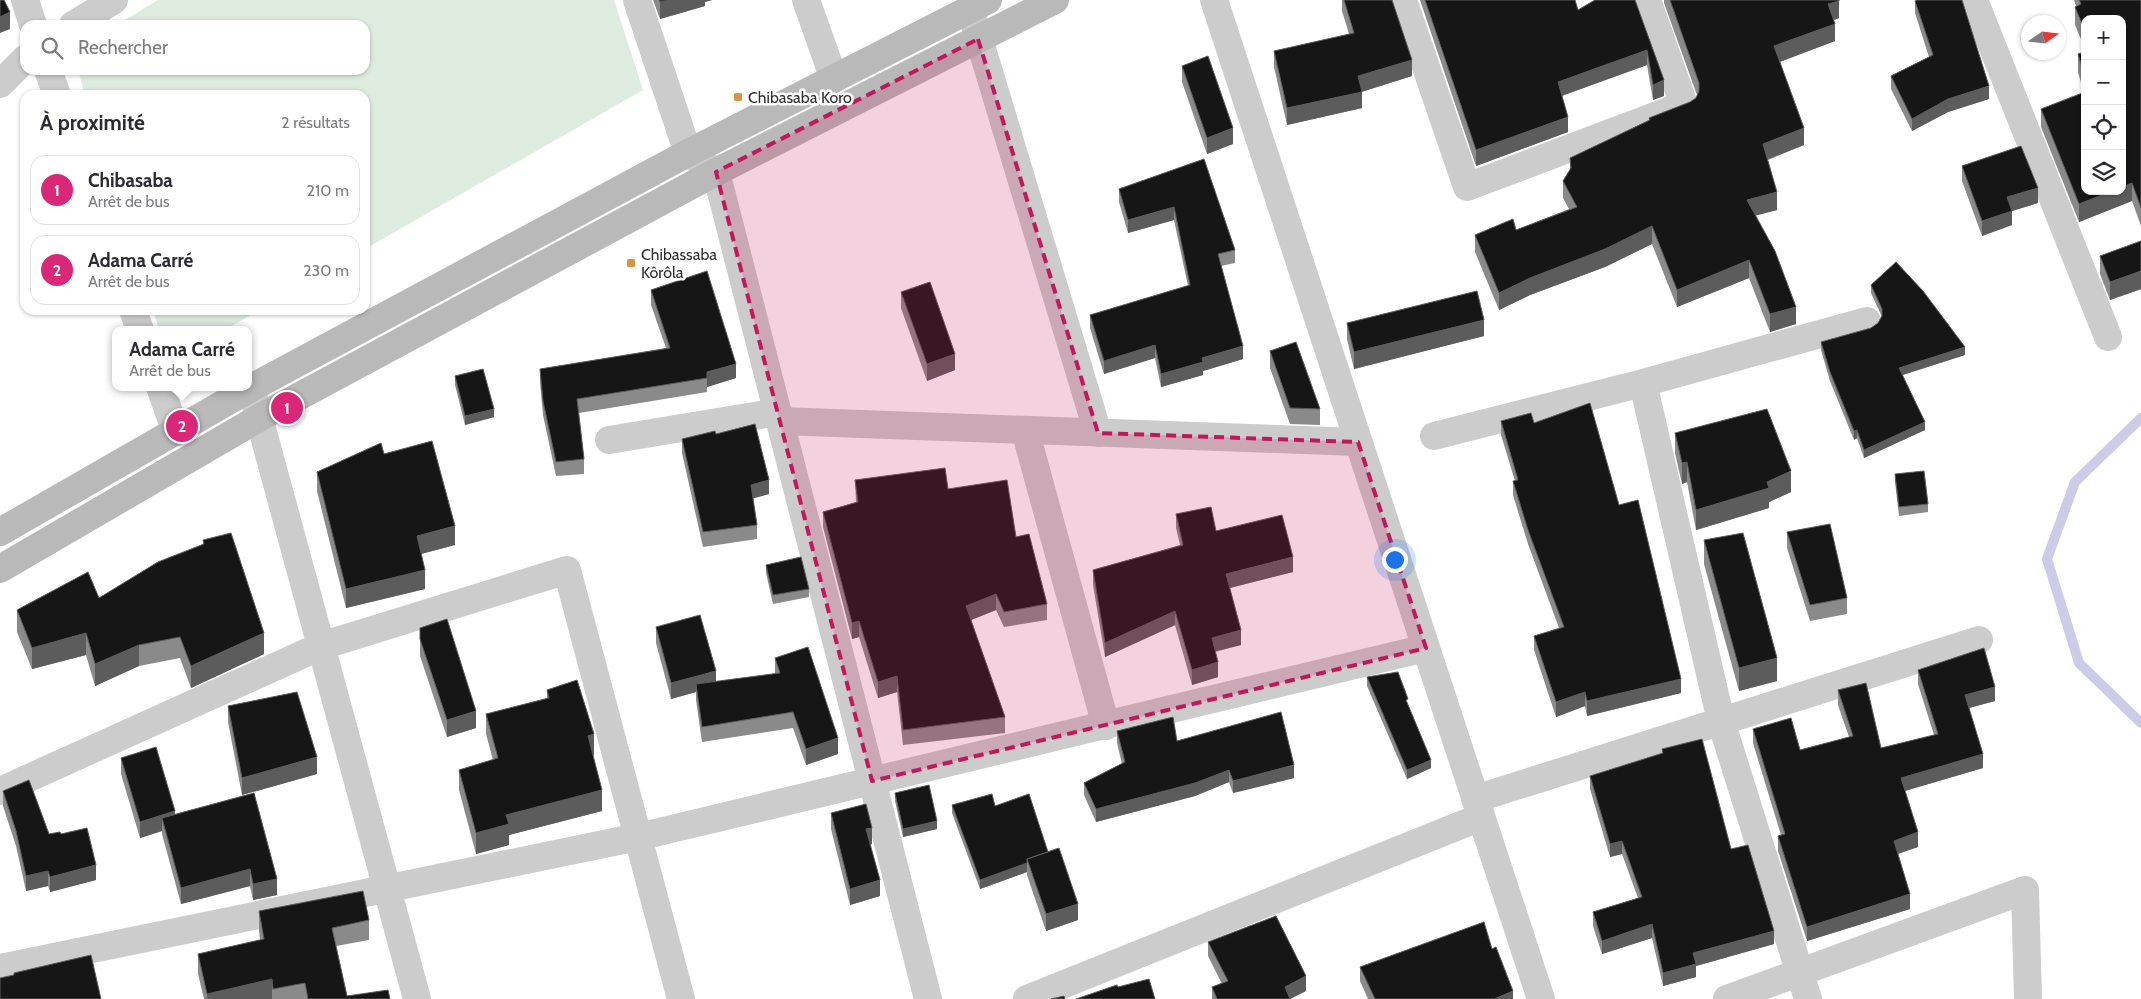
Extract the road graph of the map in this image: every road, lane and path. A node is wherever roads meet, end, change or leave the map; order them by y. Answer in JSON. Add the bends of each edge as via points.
{"nodes":[{"id":1,"x":25,"y":0,"type":"edge"},
{"id":2,"x":114,"y":0,"type":"edge"},
{"id":3,"x":637,"y":0,"type":"edge"},
{"id":4,"x":806,"y":0,"type":"edge"},
{"id":5,"x":1055,"y":0,"type":"edge"},
{"id":6,"x":1214,"y":0,"type":"edge"},
{"id":7,"x":1403,"y":0,"type":"edge"},
{"id":8,"x":1647,"y":0,"type":"edge"},
{"id":9,"x":1974,"y":0,"type":"edge"},
{"id":10,"x":979,"y":5,"type":"edge"},
{"id":11,"x":31,"y":20,"type":"edge"},
{"id":12,"x":81,"y":20,"type":"edge"},
{"id":13,"x":978,"y":39,"type":"junction"},
{"id":14,"x":20,"y":64,"type":"edge"},
{"id":15,"x":50,"y":75,"type":"edge"},
{"id":16,"x":834,"y":79,"type":"junction"},
{"id":17,"x":0,"y":84,"type":"edge"},
{"id":18,"x":55,"y":90,"type":"edge"},
{"id":19,"x":688,"y":153,"type":"junction"},
{"id":20,"x":716,"y":172,"type":"junction"},
{"id":21,"x":1867,"y":321,"type":"dead end"},
{"id":22,"x":2108,"y":337,"type":"dead end"},
{"id":23,"x":1643,"y":383,"type":"junction"},
{"id":24,"x":252,"y":387,"type":"edge"},
{"id":25,"x":161,"y":391,"type":"edge"},
{"id":26,"x":246,"y":391,"type":"edge"},
{"id":27,"x":252,"y":391,"type":"edge"},
{"id":28,"x":779,"y":417,"type":"junction"},
{"id":29,"x":259,"y":418,"type":"junction"},
{"id":30,"x":1025,"y":430,"type":"junction"},
{"id":31,"x":176,"y":432,"type":"junction"},
{"id":32,"x":1098,"y":433,"type":"junction"},
{"id":33,"x":1434,"y":436,"type":"dead end"},
{"id":34,"x":609,"y":440,"type":"dead end"},
{"id":35,"x":1358,"y":442,"type":"junction"},
{"id":36,"x":0,"y":532,"type":"edge"},
{"id":37,"x":0,"y":569,"type":"edge"},
{"id":38,"x":1979,"y":640,"type":"dead end"},
{"id":39,"x":321,"y":646,"type":"junction"},
{"id":40,"x":1426,"y":648,"type":"junction"},
{"id":41,"x":1721,"y":721,"type":"junction"},
{"id":42,"x":1106,"y":726,"type":"junction"},
{"id":43,"x":872,"y":781,"type":"junction"},
{"id":44,"x":0,"y":791,"type":"edge"},
{"id":45,"x":1478,"y":808,"type":"junction"},
{"id":46,"x":638,"y":837,"type":"junction"},
{"id":47,"x":387,"y":890,"type":"junction"},
{"id":48,"x":0,"y":968,"type":"edge"},
{"id":49,"x":1799,"y":972,"type":"junction"},
{"id":50,"x":416,"y":999,"type":"edge"},
{"id":51,"x":681,"y":999,"type":"edge"},
{"id":52,"x":928,"y":999,"type":"edge"},
{"id":53,"x":1027,"y":999,"type":"edge"},
{"id":54,"x":1541,"y":999,"type":"edge"},
{"id":55,"x":1726,"y":999,"type":"edge"},
{"id":56,"x":1808,"y":999,"type":"edge"},
{"id":57,"x":2028,"y":999,"type":"edge"}],
"edges":[{"from":1,"to":11,"type":"street"},
{"from":2,"to":12,"type":"street"},
{"from":3,"to":19,"type":"street"},
{"from":4,"to":16,"type":"street"},
{"from":5,"to":13,"type":"main road"},
{"from":6,"to":35,"type":"street"},
{"from":7,"to":8,"type":"street","via":[[1467,187],[1684,105]]},
{"from":9,"to":22,"type":"street"},
{"from":10,"to":13,"type":"street"},
{"from":10,"to":16,"type":"main road"},
{"from":13,"to":20,"type":"main road"},
{"from":13,"to":32,"type":"street"},
{"from":14,"to":17,"type":"street"},
{"from":15,"to":18,"type":"street"},
{"from":16,"to":19,"type":"main road"},
{"from":19,"to":20,"type":"street"},
{"from":19,"to":24,"type":"main road"},
{"from":20,"to":28,"type":"street"},
{"from":20,"to":29,"type":"main road"},
{"from":21,"to":23,"type":"street"},
{"from":23,"to":33,"type":"street"},
{"from":23,"to":41,"type":"street"},
{"from":25,"to":31,"type":"street"},
{"from":26,"to":31,"type":"main road"},
{"from":27,"to":29,"type":"street"},
{"from":28,"to":30,"type":"street"},
{"from":28,"to":34,"type":"street"},
{"from":28,"to":43,"type":"street"},
{"from":29,"to":37,"type":"main road"},
{"from":29,"to":39,"type":"street"},
{"from":30,"to":32,"type":"street"},
{"from":30,"to":42,"type":"street"},
{"from":31,"to":36,"type":"main road"},
{"from":32,"to":35,"type":"street"},
{"from":35,"to":40,"type":"street"},
{"from":38,"to":41,"type":"street"},
{"from":39,"to":44,"type":"street"},
{"from":39,"to":46,"type":"street","via":[[567,570]]},
{"from":39,"to":47,"type":"street"},
{"from":40,"to":42,"type":"street"},
{"from":40,"to":45,"type":"street"},
{"from":41,"to":45,"type":"street"},
{"from":41,"to":49,"type":"street"},
{"from":42,"to":43,"type":"street"},
{"from":43,"to":46,"type":"street"},
{"from":43,"to":52,"type":"street"},
{"from":45,"to":53,"type":"street"},
{"from":45,"to":54,"type":"street"},
{"from":46,"to":47,"type":"street"},
{"from":46,"to":51,"type":"street"},
{"from":47,"to":48,"type":"street"},
{"from":47,"to":50,"type":"street"},
{"from":49,"to":55,"type":"street"},
{"from":49,"to":56,"type":"street"},
{"from":49,"to":57,"type":"street","via":[[2025,890]]}]}
